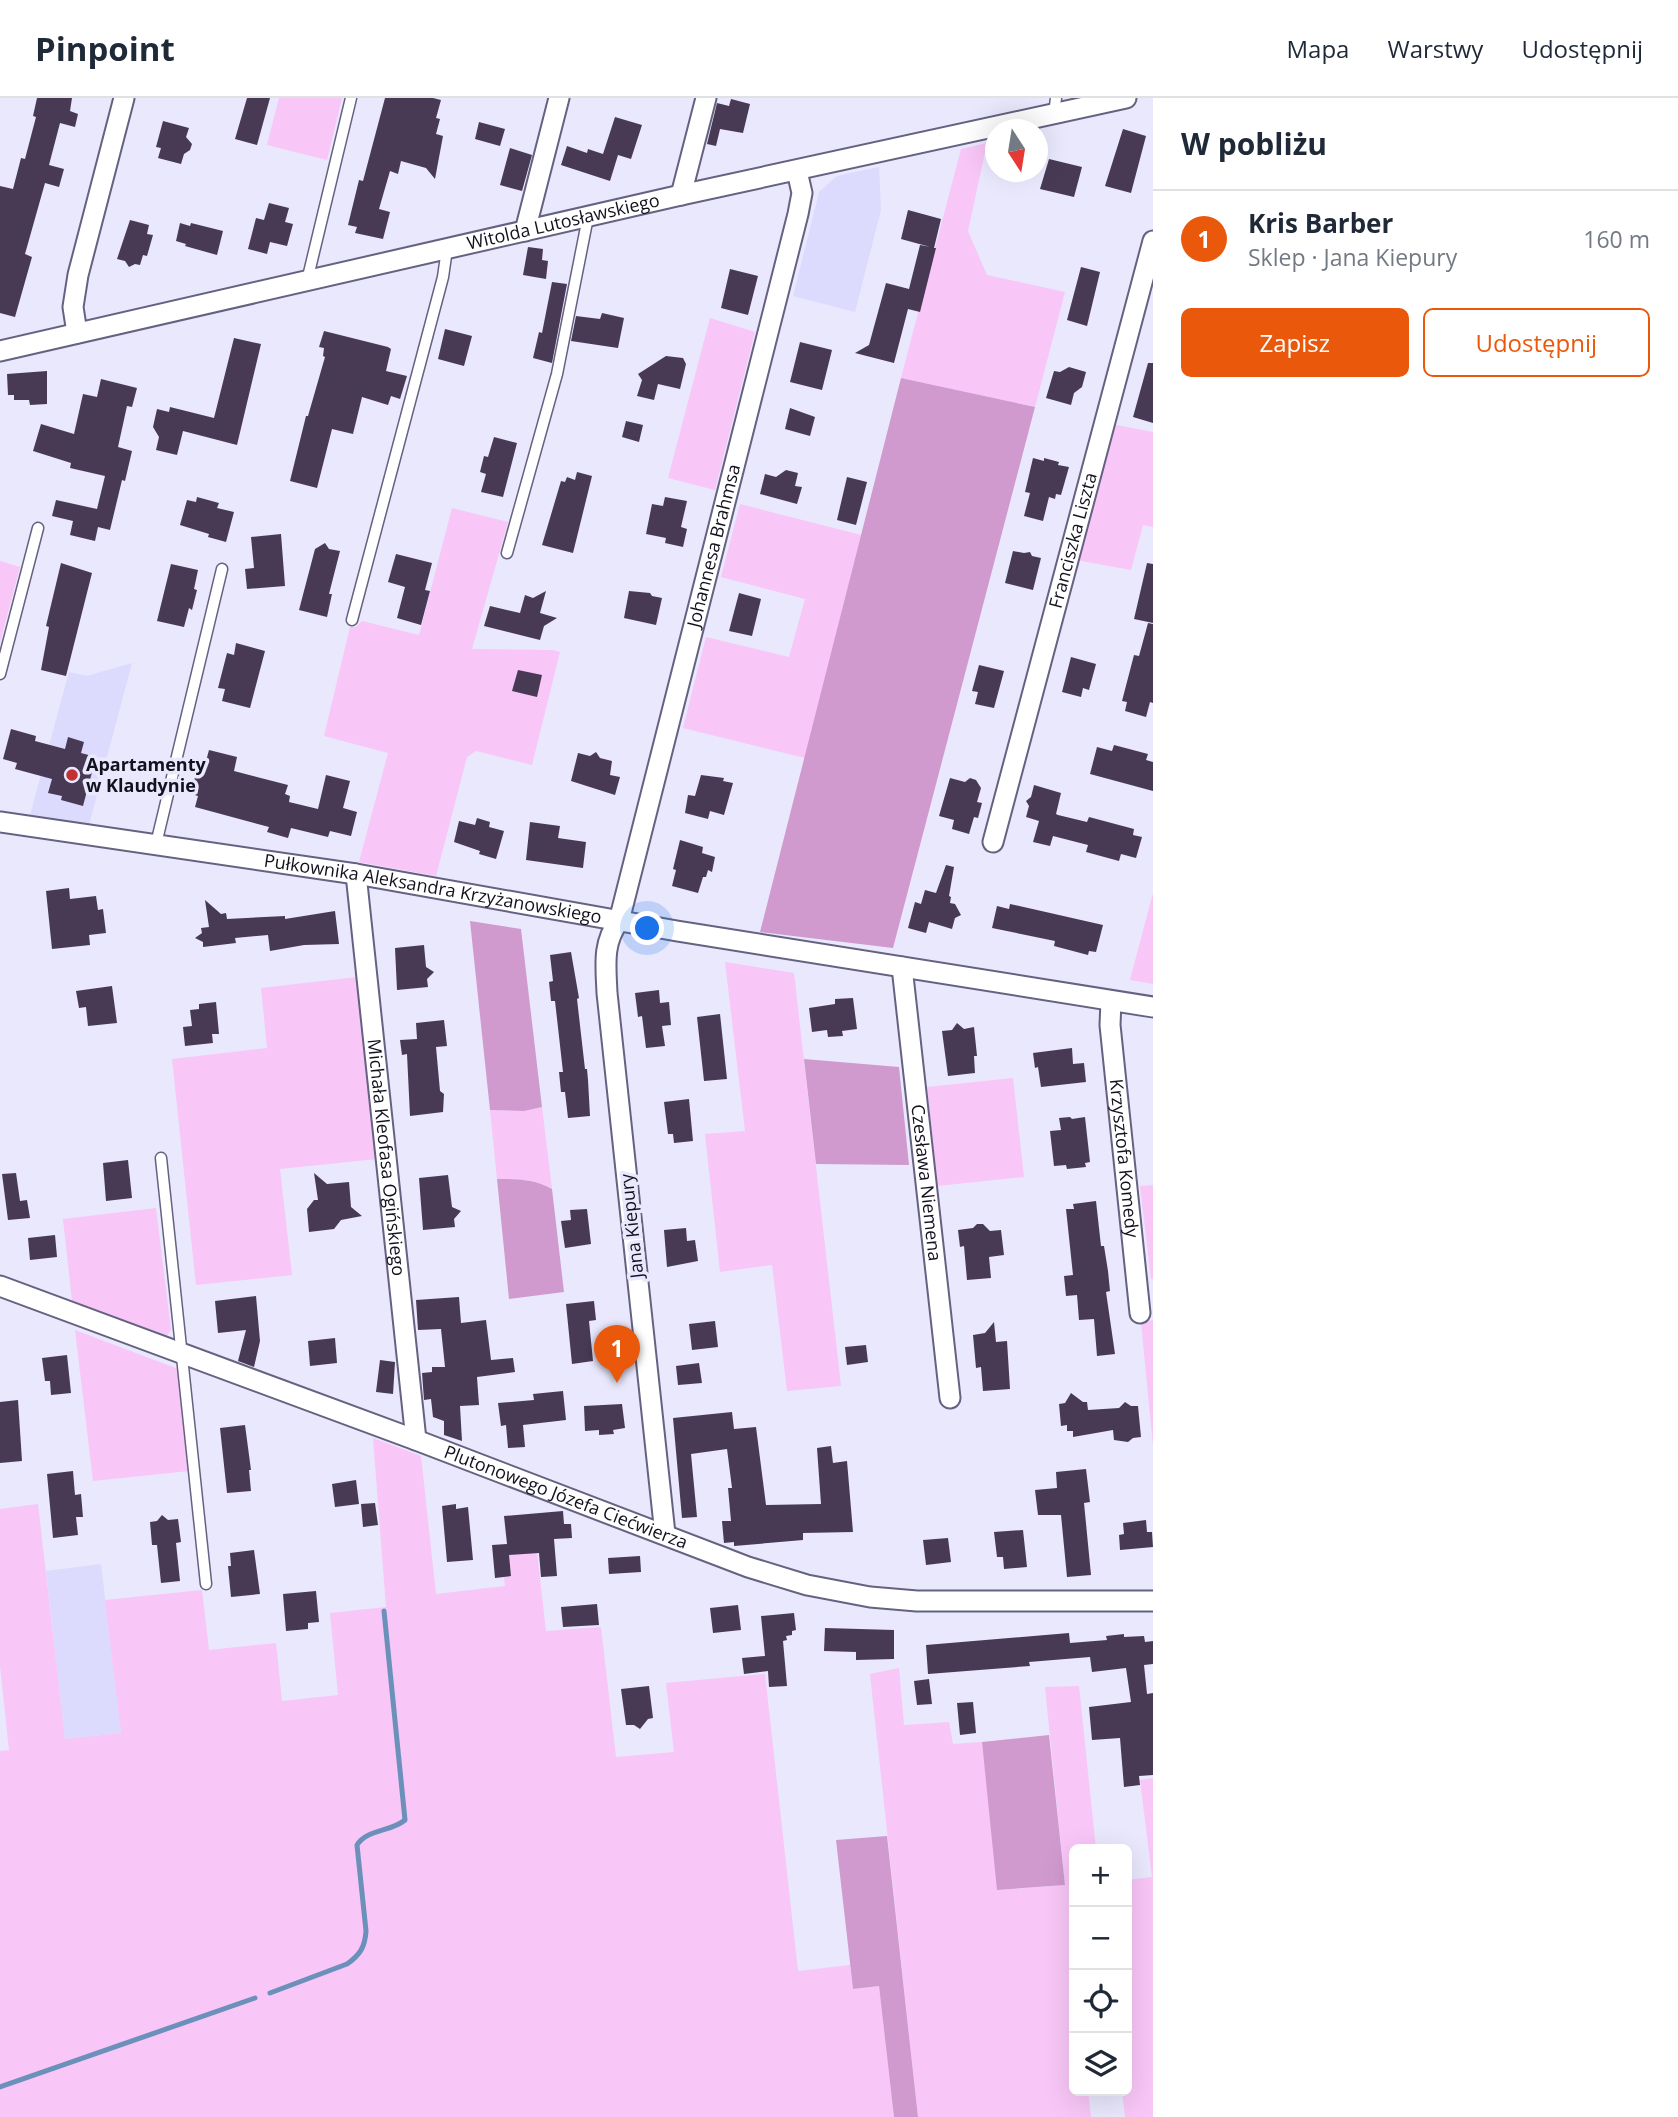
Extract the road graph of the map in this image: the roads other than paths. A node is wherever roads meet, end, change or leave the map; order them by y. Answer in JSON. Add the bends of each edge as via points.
{"nodes":[{"id":1,"x":124,"y":98,"type":"edge"},
{"id":2,"x":351,"y":98,"type":"edge"},
{"id":3,"x":559,"y":98,"type":"edge"},
{"id":4,"x":706,"y":98,"type":"edge"},
{"id":5,"x":1126,"y":98,"type":"edge"},
{"id":6,"x":1055,"y":106,"type":"edge"},
{"id":7,"x":797,"y":171,"type":"junction"},
{"id":8,"x":681,"y":195,"type":"junction"},
{"id":9,"x":589,"y":216,"type":"junction"},
{"id":10,"x":525,"y":230,"type":"junction"},
{"id":11,"x":1153,"y":241,"type":"edge"},
{"id":12,"x":447,"y":249,"type":"junction"},
{"id":13,"x":307,"y":281,"type":"junction"},
{"id":14,"x":77,"y":333,"type":"junction"},
{"id":15,"x":0,"y":351,"type":"edge"},
{"id":16,"x":38,"y":528,"type":"dead end"},
{"id":17,"x":507,"y":553,"type":"dead end"},
{"id":18,"x":222,"y":569,"type":"dead end"},
{"id":19,"x":352,"y":620,"type":"dead end"},
{"id":20,"x":0,"y":674,"type":"edge"},
{"id":21,"x":0,"y":822,"type":"edge"},
{"id":22,"x":993,"y":842,"type":"dead end"},
{"id":23,"x":156,"y":844,"type":"junction"},
{"id":24,"x":356,"y":874,"type":"junction"},
{"id":25,"x":619,"y":921,"type":"junction"},
{"id":26,"x":902,"y":967,"type":"junction"},
{"id":27,"x":1111,"y":1001,"type":"junction"},
{"id":28,"x":1153,"y":1007,"type":"edge"},
{"id":29,"x":161,"y":1158,"type":"dead end"},
{"id":30,"x":0,"y":1286,"type":"edge"},
{"id":31,"x":1140,"y":1313,"type":"dead end"},
{"id":32,"x":182,"y":1354,"type":"junction"},
{"id":33,"x":950,"y":1398,"type":"dead end"},
{"id":34,"x":416,"y":1440,"type":"junction"},
{"id":35,"x":665,"y":1534,"type":"junction"},
{"id":36,"x":206,"y":1584,"type":"dead end"},
{"id":37,"x":1153,"y":1601,"type":"edge"}],
"edges":[{"from":1,"to":14,"type":"street","via":[[78,275],[73,307]]},
{"from":2,"to":13,"type":"lane"},
{"from":3,"to":10,"type":"street"},
{"from":4,"to":8,"type":"street"},
{"from":5,"to":6,"type":"street","name":"Witolda Lutosławskiego"},
{"from":6,"to":7,"type":"street","name":"Witolda Lutosławskiego"},
{"from":7,"to":8,"type":"street","name":"Witolda Lutosławskiego"},
{"from":7,"to":25,"type":"street","name":"Johannesa Brahmsa","via":[[802,193],[798,214]]},
{"from":8,"to":9,"type":"street","name":"Witolda Lutosławskiego"},
{"from":9,"to":10,"type":"street","name":"Witolda Lutosławskiego"},
{"from":9,"to":17,"type":"lane","via":[[556,374]]},
{"from":10,"to":12,"type":"street","name":"Witolda Lutosławskiego"},
{"from":11,"to":22,"type":"street","name":"Franciszka Liszta"},
{"from":12,"to":13,"type":"street","name":"Witolda Lutosławskiego"},
{"from":12,"to":19,"type":"lane"},
{"from":13,"to":14,"type":"street","name":"Witolda Lutosławskiego"},
{"from":14,"to":15,"type":"street","name":"Witolda Lutosławskiego"},
{"from":16,"to":20,"type":"lane"},
{"from":18,"to":23,"type":"lane"},
{"from":21,"to":23,"type":"street","name":"Pułkownika Aleksandra Krzyżanowskiego"},
{"from":23,"to":24,"type":"street","name":"Pułkownika Aleksandra Krzyżanowskiego"},
{"from":24,"to":25,"type":"street","name":"Pułkownika Aleksandra Krzyżanowskiego"},
{"from":24,"to":34,"type":"street","name":"Michała Kleofasa Ogińskiego"},
{"from":25,"to":26,"type":"street","name":"Pułkownika Aleksandra Krzyżanowskiego"},
{"from":25,"to":35,"type":"street","name":"Jana Kiepury","via":[[606,949],[607,993]]},
{"from":26,"to":27,"type":"street","name":"Pułkownika Aleksandra Krzyżanowskiego"},
{"from":26,"to":33,"type":"street","name":"Czesława Niemena"},
{"from":27,"to":28,"type":"street","name":"Pułkownika Aleksandra Krzyżanowskiego"},
{"from":27,"to":31,"type":"street","name":"Krzysztofa Komedy"},
{"from":29,"to":32,"type":"lane"},
{"from":30,"to":32,"type":"street","name":"Plutonowego Józefa Ciećwierza"},
{"from":32,"to":34,"type":"street","name":"Plutonowego Józefa Ciećwierza"},
{"from":32,"to":36,"type":"lane"},
{"from":34,"to":35,"type":"street","name":"Plutonowego Józefa Ciećwierza"},
{"from":35,"to":37,"type":"street","name":"Plutonowego Józefa Ciećwierza","via":[[807,1585],[870,1597]]}]}
